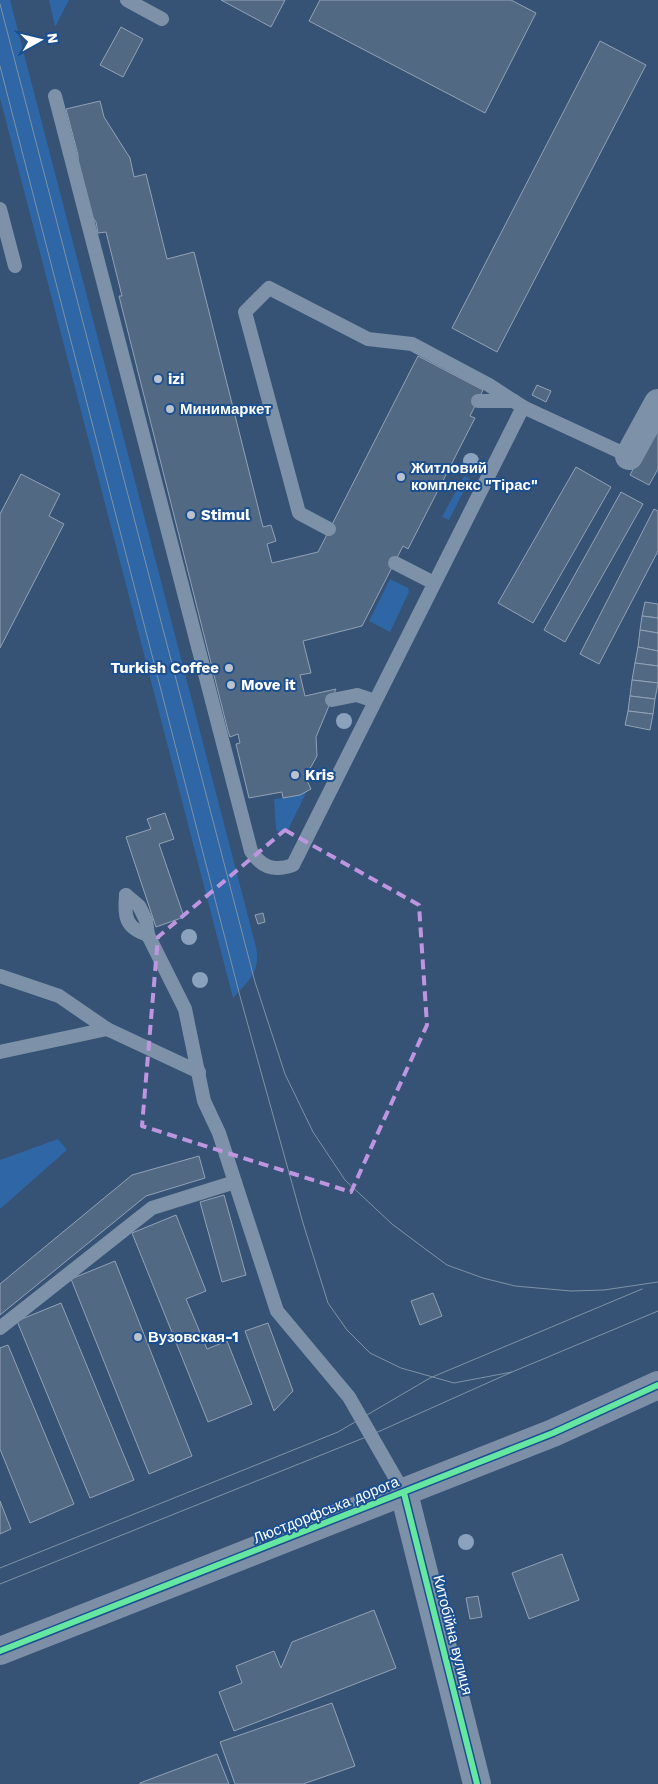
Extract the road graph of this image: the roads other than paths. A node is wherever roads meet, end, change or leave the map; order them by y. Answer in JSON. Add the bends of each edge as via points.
{"nodes":[{"id":1,"x":127,"y":0,"type":"edge"},
{"id":2,"x":162,"y":19,"type":"dead end"},
{"id":3,"x":55,"y":96,"type":"dead end"},
{"id":4,"x":0,"y":209,"type":"edge"},
{"id":5,"x":14,"y":266,"type":"dead end"},
{"id":6,"x":478,"y":401,"type":"dead end"},
{"id":7,"x":658,"y":403,"type":"edge"},
{"id":8,"x":518,"y":404,"type":"junction"},
{"id":9,"x":629,"y":456,"type":"joint"},
{"id":10,"x":330,"y":529,"type":"dead end"},
{"id":11,"x":395,"y":562,"type":"dead end"},
{"id":12,"x":434,"y":583,"type":"junction"},
{"id":13,"x":332,"y":700,"type":"dead end"},
{"id":14,"x":375,"y":701,"type":"junction"},
{"id":15,"x":148,"y":935,"type":"dead end"},
{"id":16,"x":0,"y":976,"type":"edge"},
{"id":17,"x":107,"y":1029,"type":"junction"},
{"id":18,"x":0,"y":1052,"type":"edge"},
{"id":19,"x":199,"y":1072,"type":"junction"},
{"id":20,"x":235,"y":1182,"type":"junction"},
{"id":21,"x":0,"y":1328,"type":"edge"},
{"id":22,"x":658,"y":1385,"type":"edge"},
{"id":23,"x":404,"y":1493,"type":"junction"},
{"id":24,"x":0,"y":1651,"type":"edge"},
{"id":25,"x":477,"y":1784,"type":"edge"}],
"edges":[{"from":1,"to":2,"type":"lane"},
{"from":3,"to":14,"type":"lane","via":[[251,851],[257,861],[275,869],[292,865]]},
{"from":4,"to":5,"type":"lane"},
{"from":6,"to":8,"type":"lane"},
{"from":7,"to":9,"type":"street"},
{"from":8,"to":9,"type":"lane"},
{"from":8,"to":10,"type":"lane","via":[[490,385],[412,344],[368,339],[269,288],[245,312],[299,513]]},
{"from":8,"to":12,"type":"lane"},
{"from":11,"to":12,"type":"lane"},
{"from":12,"to":14,"type":"lane"},
{"from":13,"to":14,"type":"lane","via":[[357,695]]},
{"from":15,"to":19,"type":"lane","via":[[185,1009]]},
{"from":16,"to":17,"type":"lane","via":[[59,996]]},
{"from":17,"to":18,"type":"lane"},
{"from":17,"to":19,"type":"lane"},
{"from":19,"to":20,"type":"lane","via":[[204,1101]]},
{"from":20,"to":21,"type":"lane","via":[[152,1208]]},
{"from":20,"to":23,"type":"lane","via":[[278,1311],[350,1397]]},
{"from":22,"to":23,"type":"main road","name":"Люстдорфська дорога","via":[[553,1433]]},
{"from":23,"to":24,"type":"main road","name":"Люстдорфська дорога"},
{"from":23,"to":25,"type":"street","name":"Китобійна вулиця"}]}
